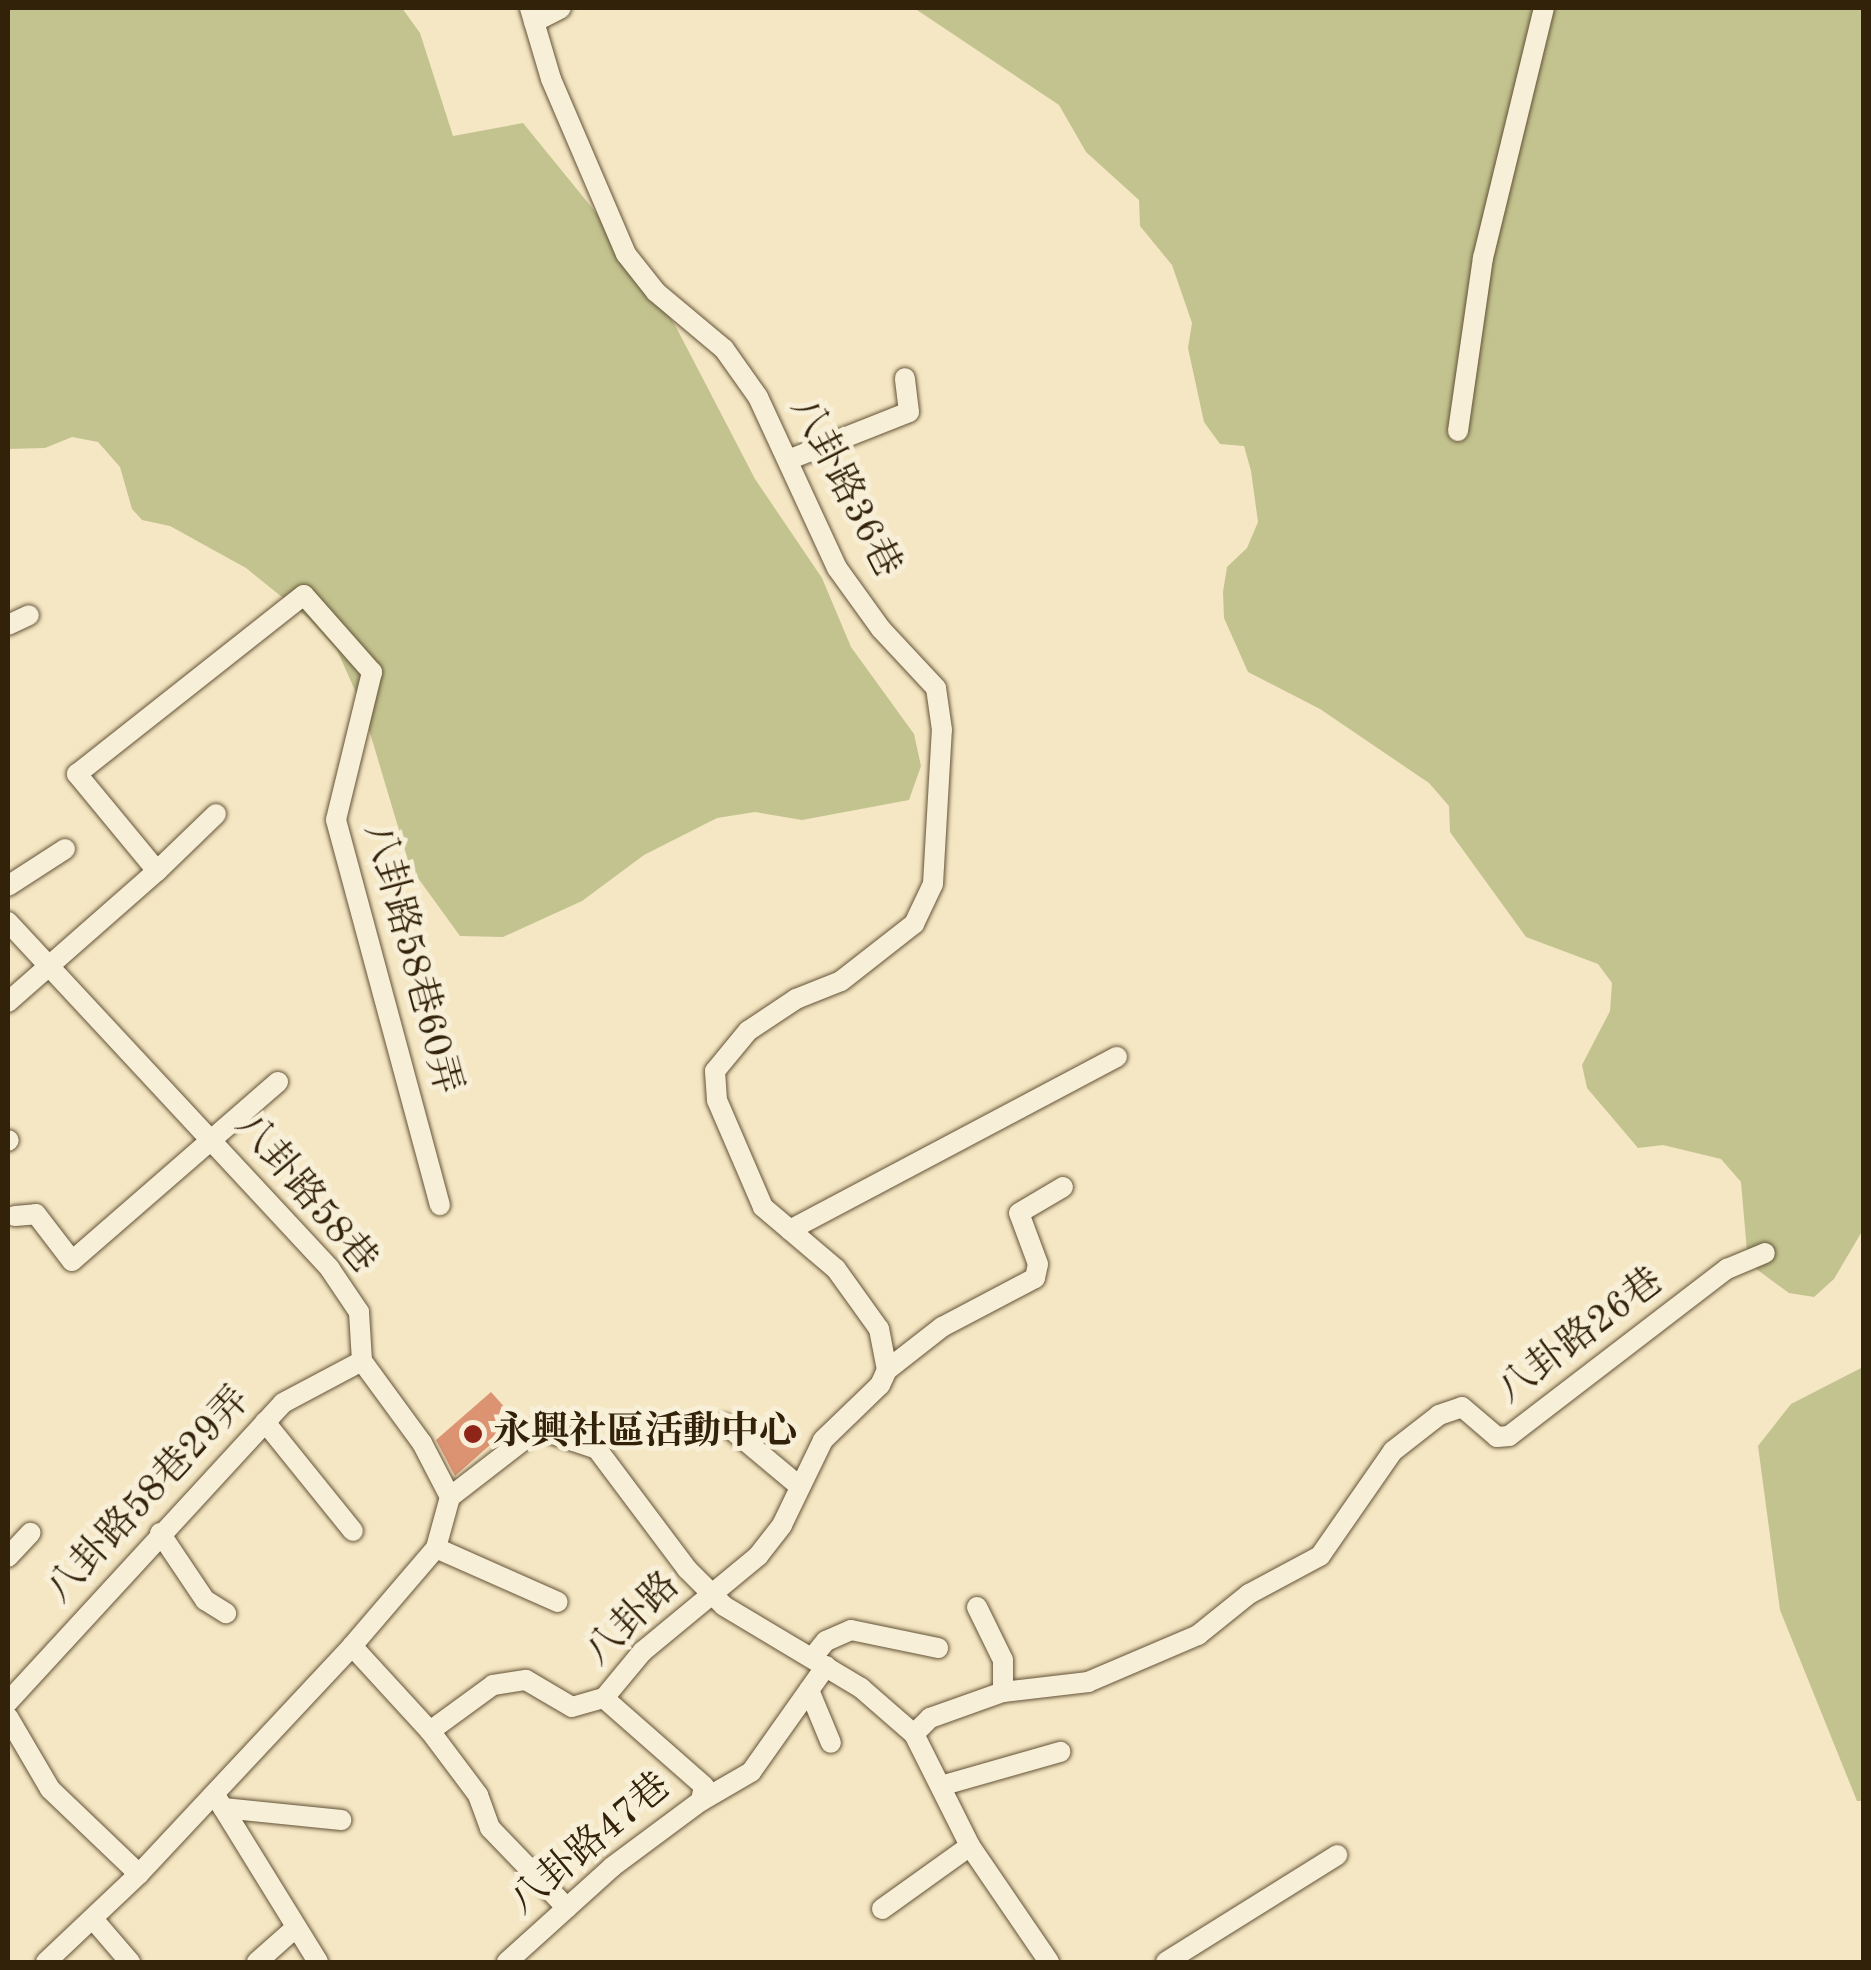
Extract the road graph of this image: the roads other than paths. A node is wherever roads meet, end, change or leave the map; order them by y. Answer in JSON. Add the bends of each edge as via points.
{"nodes":[{"id":1,"x":561,"y":8,"type":"edge"},
{"id":2,"x":1544,"y":8,"type":"edge"},
{"id":3,"x":532,"y":15,"type":"edge"},
{"id":4,"x":905,"y":378,"type":"dead end"},
{"id":5,"x":1458,"y":431,"type":"dead end"},
{"id":6,"x":788,"y":460,"type":"junction"},
{"id":7,"x":29,"y":615,"type":"dead end"},
{"id":8,"x":8,"y":624,"type":"edge"},
{"id":9,"x":216,"y":814,"type":"dead end"},
{"id":10,"x":65,"y":849,"type":"dead end"},
{"id":11,"x":157,"y":871,"type":"junction"},
{"id":12,"x":8,"y":886,"type":"edge"},
{"id":13,"x":8,"y":922,"type":"edge"},
{"id":14,"x":48,"y":962,"type":"junction"},
{"id":15,"x":8,"y":1002,"type":"edge"},
{"id":16,"x":1117,"y":1057,"type":"dead end"},
{"id":17,"x":278,"y":1082,"type":"dead end"},
{"id":18,"x":209,"y":1135,"type":"junction"},
{"id":19,"x":1062,"y":1187,"type":"dead end"},
{"id":20,"x":440,"y":1204,"type":"dead end"},
{"id":21,"x":15,"y":1216,"type":"dead end"},
{"id":22,"x":790,"y":1230,"type":"junction"},
{"id":23,"x":1764,"y":1253,"type":"dead end"},
{"id":24,"x":362,"y":1361,"type":"junction"},
{"id":25,"x":887,"y":1370,"type":"junction"},
{"id":26,"x":265,"y":1422,"type":"junction"},
{"id":27,"x":725,"y":1424,"type":"dead end"},
{"id":28,"x":798,"y":1485,"type":"junction"},
{"id":29,"x":450,"y":1497,"type":"junction"},
{"id":30,"x":353,"y":1531,"type":"dead end"},
{"id":31,"x":30,"y":1533,"type":"dead end"},
{"id":32,"x":160,"y":1533,"type":"junction"},
{"id":33,"x":436,"y":1548,"type":"junction"},
{"id":34,"x":8,"y":1557,"type":"edge"},
{"id":35,"x":713,"y":1592,"type":"junction"},
{"id":36,"x":558,"y":1602,"type":"dead end"},
{"id":37,"x":977,"y":1607,"type":"dead end"},
{"id":38,"x":226,"y":1612,"type":"dead end"},
{"id":39,"x":352,"y":1646,"type":"junction"},
{"id":40,"x":938,"y":1648,"type":"dead end"},
{"id":41,"x":819,"y":1662,"type":"junction"},
{"id":42,"x":809,"y":1690,"type":"junction"},
{"id":43,"x":1002,"y":1692,"type":"junction"},
{"id":44,"x":604,"y":1698,"type":"junction"},
{"id":45,"x":8,"y":1702,"type":"edge"},
{"id":46,"x":8,"y":1716,"type":"edge"},
{"id":47,"x":430,"y":1730,"type":"junction"},
{"id":48,"x":914,"y":1734,"type":"junction"},
{"id":49,"x":831,"y":1743,"type":"dead end"},
{"id":50,"x":1060,"y":1752,"type":"dead end"},
{"id":51,"x":944,"y":1786,"type":"junction"},
{"id":52,"x":701,"y":1801,"type":"junction"},
{"id":53,"x":219,"y":1802,"type":"junction"},
{"id":54,"x":341,"y":1820,"type":"dead end"},
{"id":55,"x":970,"y":1846,"type":"junction"},
{"id":56,"x":1337,"y":1855,"type":"dead end"},
{"id":57,"x":139,"y":1874,"type":"junction"},
{"id":58,"x":567,"y":1908,"type":"junction"},
{"id":59,"x":882,"y":1908,"type":"dead end"},
{"id":60,"x":93,"y":1919,"type":"junction"},
{"id":61,"x":293,"y":1930,"type":"junction"},
{"id":62,"x":46,"y":1962,"type":"edge"},
{"id":63,"x":130,"y":1962,"type":"edge"},
{"id":64,"x":257,"y":1962,"type":"edge"},
{"id":65,"x":318,"y":1962,"type":"edge"},
{"id":66,"x":507,"y":1962,"type":"edge"},
{"id":67,"x":1050,"y":1962,"type":"edge"},
{"id":68,"x":1166,"y":1962,"type":"edge"}],
"edges":[{"from":1,"to":3,"type":"street"},
{"from":2,"to":5,"type":"street","via":[[1484,258]]},
{"from":3,"to":6,"type":"street","name":"八卦路36巷","via":[[587,170],[626,254],[656,292],[724,348],[758,397]]},
{"from":4,"to":6,"type":"street","via":[[909,412]]},
{"from":6,"to":22,"type":"street","name":"八卦路36巷","via":[[837,568],[882,629],[928,671],[942,730],[933,884],[914,924],[841,981],[796,998],[748,1031],[715,1070],[717,1100],[741,1167],[763,1206]]},
{"from":7,"to":8,"type":"street"},
{"from":9,"to":11,"type":"street"},
{"from":10,"to":12,"type":"street"},
{"from":11,"to":14,"type":"street"},
{"from":11,"to":20,"type":"street","name":"八卦路58巷60弄","via":[[77,774],[304,596],[372,672],[336,820]]},
{"from":13,"to":14,"type":"street","name":"八卦路58巷"},
{"from":14,"to":15,"type":"street"},
{"from":14,"to":18,"type":"street","name":"八卦路58巷"},
{"from":16,"to":22,"type":"street"},
{"from":17,"to":18,"type":"street"},
{"from":18,"to":21,"type":"street","via":[[72,1261],[36,1214]]},
{"from":18,"to":24,"type":"street","name":"八卦路58巷","via":[[330,1269],[359,1312]]},
{"from":19,"to":25,"type":"street","via":[[1020,1213],[1038,1264],[1035,1278],[942,1327]]},
{"from":22,"to":25,"type":"street","name":"八卦路36巷","via":[[836,1269],[879,1328]]},
{"from":23,"to":43,"type":"street","name":"八卦路26巷","via":[[1728,1269],[1509,1436],[1497,1437],[1462,1407],[1439,1415],[1392,1451],[1320,1556],[1249,1594],[1198,1635],[1088,1682]]},
{"from":24,"to":26,"type":"street","name":"八卦路58巷29弄","via":[[283,1403]]},
{"from":24,"to":29,"type":"street","via":[[422,1444]]},
{"from":25,"to":28,"type":"street","via":[[823,1440]]},
{"from":26,"to":30,"type":"street"},
{"from":26,"to":32,"type":"street","name":"八卦路58巷29弄"},
{"from":27,"to":28,"type":"street"},
{"from":28,"to":35,"type":"street","via":[[782,1525],[758,1556]]},
{"from":29,"to":33,"type":"street"},
{"from":29,"to":35,"type":"street","via":[[538,1429],[597,1449],[687,1569]]},
{"from":31,"to":34,"type":"street"},
{"from":32,"to":38,"type":"street","via":[[205,1600]]},
{"from":32,"to":45,"type":"street","name":"八卦路58巷29弄"},
{"from":33,"to":36,"type":"street"},
{"from":33,"to":39,"type":"street"},
{"from":35,"to":41,"type":"street","name":"八卦路","via":[[724,1606]]},
{"from":35,"to":44,"type":"street","name":"八卦路","via":[[642,1652]]},
{"from":37,"to":43,"type":"street","via":[[1003,1660]]},
{"from":39,"to":47,"type":"street"},
{"from":39,"to":53,"type":"street"},
{"from":40,"to":41,"type":"street","via":[[851,1630],[826,1642]]},
{"from":41,"to":42,"type":"street"},
{"from":41,"to":48,"type":"street","name":"八卦路"},
{"from":42,"to":49,"type":"street"},
{"from":42,"to":52,"type":"street","via":[[750,1772]]},
{"from":43,"to":48,"type":"street","name":"八卦路26巷","via":[[930,1718]]},
{"from":44,"to":47,"type":"street","name":"八卦路","via":[[572,1707],[526,1680],[493,1685]]},
{"from":44,"to":52,"type":"street","name":"八卦路47巷","via":[[704,1786]]},
{"from":46,"to":57,"type":"street","via":[[50,1788]]},
{"from":47,"to":58,"type":"street","via":[[478,1795],[490,1828]]},
{"from":48,"to":51,"type":"street","name":"八卦路"},
{"from":50,"to":51,"type":"street"},
{"from":51,"to":55,"type":"street","name":"八卦路"},
{"from":52,"to":58,"type":"street","name":"八卦路47巷"},
{"from":53,"to":54,"type":"street"},
{"from":53,"to":57,"type":"street"},
{"from":53,"to":61,"type":"street"},
{"from":55,"to":59,"type":"street"},
{"from":55,"to":67,"type":"street","name":"八卦路"},
{"from":56,"to":68,"type":"street"},
{"from":57,"to":60,"type":"street"},
{"from":58,"to":66,"type":"street","name":"八卦路47巷"},
{"from":60,"to":62,"type":"street"},
{"from":60,"to":63,"type":"street"},
{"from":61,"to":64,"type":"street"},
{"from":61,"to":65,"type":"street"}]}
